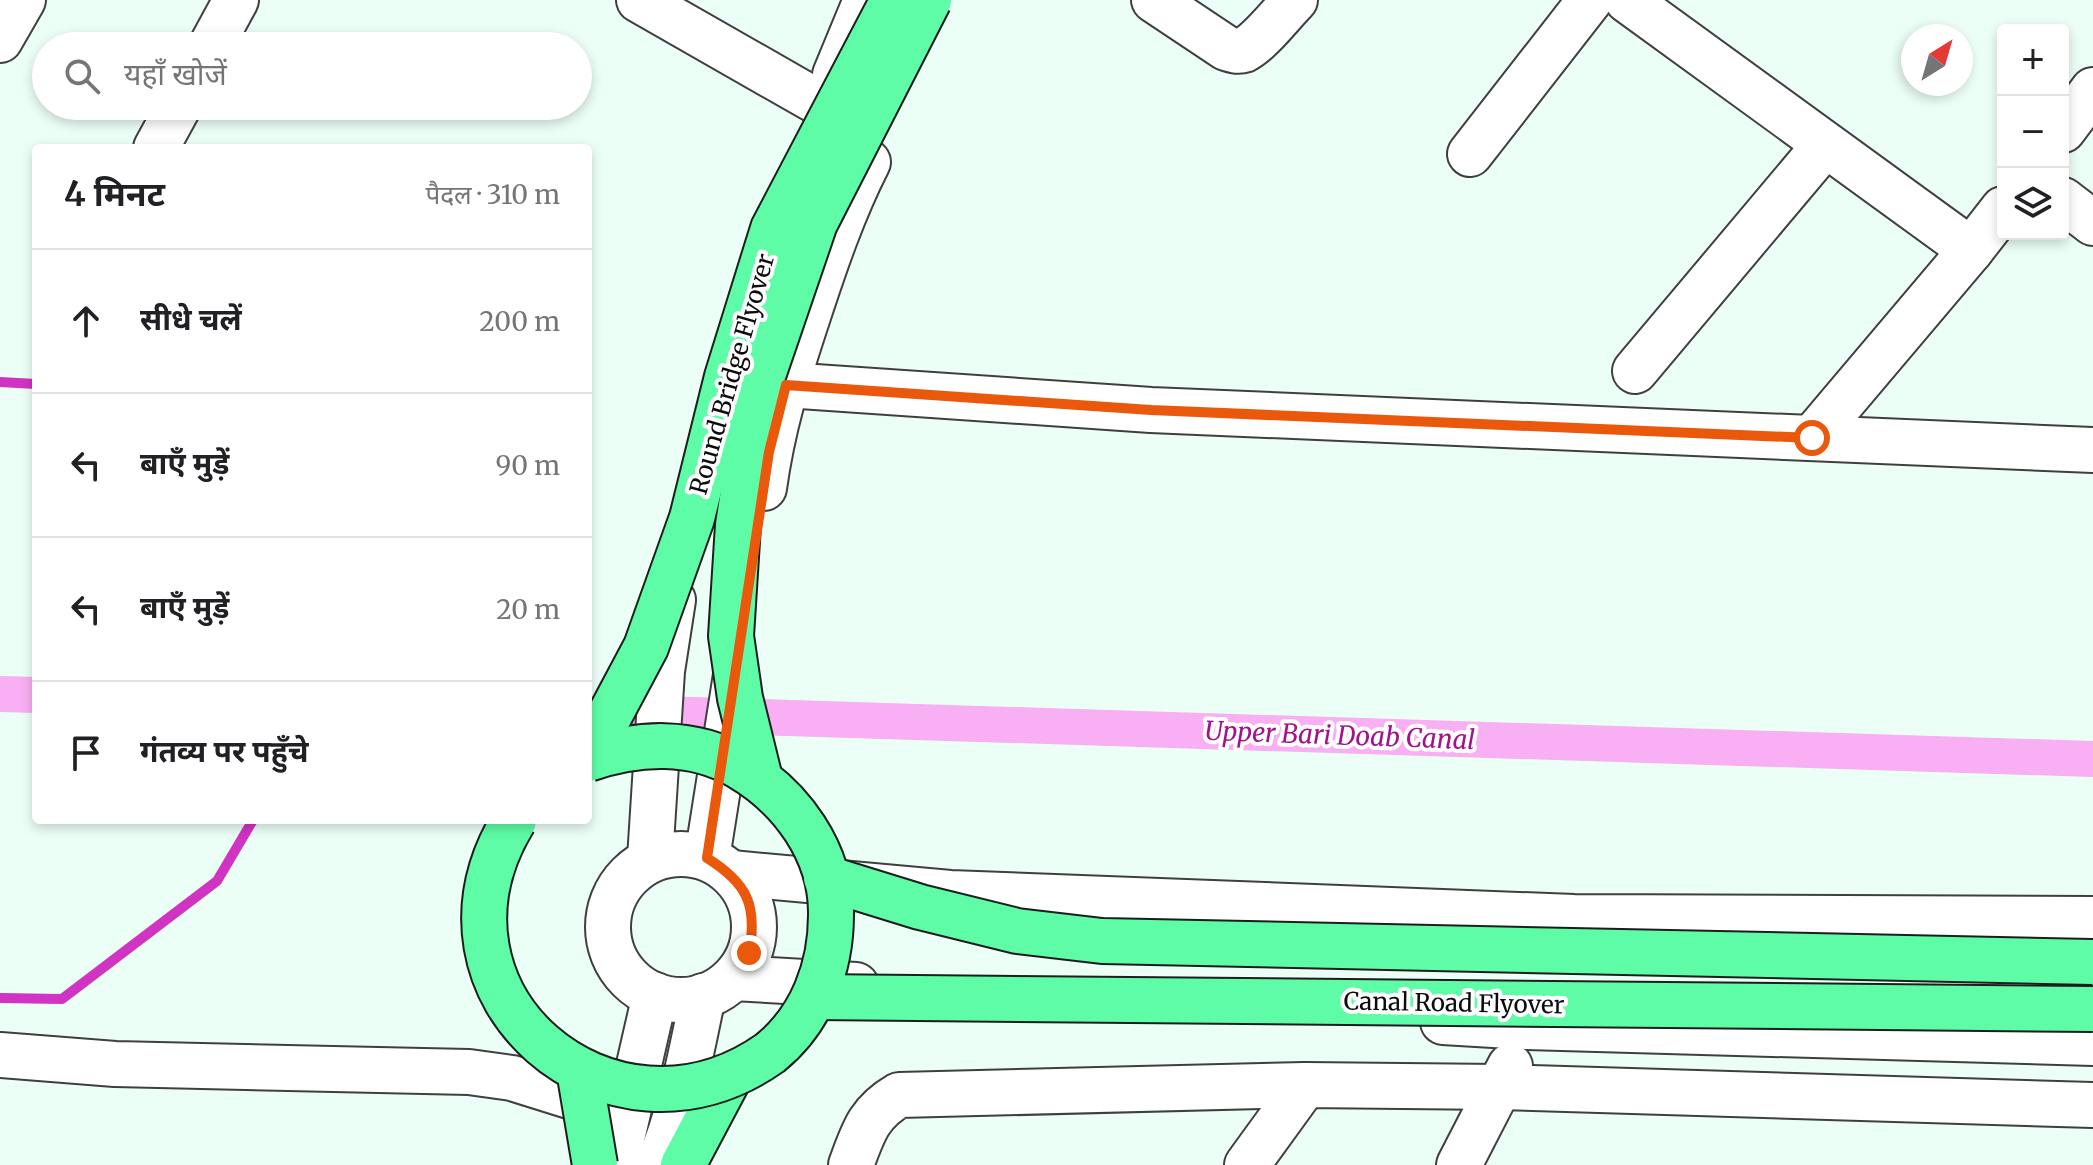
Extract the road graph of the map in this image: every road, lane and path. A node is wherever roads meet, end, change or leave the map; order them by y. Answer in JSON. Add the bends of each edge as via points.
{"nodes":[{"id":1,"x":23,"y":0,"type":"edge"},
{"id":2,"x":236,"y":0,"type":"edge"},
{"id":3,"x":639,"y":0,"type":"edge"},
{"id":4,"x":866,"y":0,"type":"edge"},
{"id":5,"x":893,"y":0,"type":"edge"},
{"id":6,"x":929,"y":0,"type":"edge"},
{"id":7,"x":951,"y":0,"type":"edge"},
{"id":8,"x":1154,"y":0,"type":"edge"},
{"id":9,"x":1295,"y":0,"type":"edge"},
{"id":10,"x":1590,"y":0,"type":"edge"},
{"id":11,"x":1645,"y":6,"type":"edge"},
{"id":12,"x":219,"y":32,"type":"edge"},
{"id":13,"x":0,"y":40,"type":"edge"},
{"id":14,"x":2093,"y":90,"type":"edge"},
{"id":15,"x":823,"y":105,"type":"junction"},
{"id":16,"x":171,"y":120,"type":"edge"},
{"id":17,"x":2069,"y":122,"type":"edge"},
{"id":18,"x":158,"y":144,"type":"edge"},
{"id":19,"x":1825,"y":145,"type":"junction"},
{"id":20,"x":1470,"y":154,"type":"dead end"},
{"id":21,"x":2069,"y":205,"type":"edge"},
{"id":22,"x":1997,"y":217,"type":"edge"},
{"id":23,"x":2093,"y":223,"type":"edge"},
{"id":24,"x":1971,"y":250,"type":"junction"},
{"id":25,"x":1635,"y":371,"type":"dead end"},
{"id":26,"x":786,"y":385,"type":"junction"},
{"id":27,"x":702,"y":438,"type":"junction"},
{"id":28,"x":1812,"y":438,"type":"junction"},
{"id":29,"x":2093,"y":450,"type":"edge"},
{"id":30,"x":769,"y":452,"type":"junction"},
{"id":31,"x":592,"y":750,"type":"edge"},
{"id":32,"x":592,"y":757,"type":"edge"},
{"id":33,"x":760,"y":779,"type":"junction"},
{"id":34,"x":512,"y":824,"type":"edge"},
{"id":35,"x":717,"y":850,"type":"junction"},
{"id":36,"x":650,"y":859,"type":"junction"},
{"id":37,"x":826,"y":878,"type":"junction"},
{"id":38,"x":2093,"y":919,"type":"edge"},
{"id":39,"x":2093,"y":962,"type":"edge"},
{"id":40,"x":719,"y":987,"type":"junction"},
{"id":41,"x":655,"y":995,"type":"junction"},
{"id":42,"x":814,"y":997,"type":"junction"},
{"id":43,"x":2093,"y":1009,"type":"edge"},
{"id":44,"x":1527,"y":1027,"type":"junction"},
{"id":45,"x":2093,"y":1043,"type":"edge"},
{"id":46,"x":0,"y":1055,"type":"edge"},
{"id":47,"x":580,"y":1076,"type":"junction"},
{"id":48,"x":728,"y":1080,"type":"junction"},
{"id":49,"x":1305,"y":1085,"type":"junction"},
{"id":50,"x":1500,"y":1087,"type":"junction"},
{"id":51,"x":2093,"y":1105,"type":"edge"},
{"id":52,"x":627,"y":1114,"type":"junction"},
{"id":53,"x":595,"y":1165,"type":"edge"},
{"id":54,"x":616,"y":1165,"type":"edge"},
{"id":55,"x":658,"y":1165,"type":"edge"},
{"id":56,"x":683,"y":1165,"type":"edge"},
{"id":57,"x":851,"y":1165,"type":"edge"},
{"id":58,"x":1247,"y":1165,"type":"edge"},
{"id":59,"x":1459,"y":1165,"type":"edge"}],
"edges":[{"from":1,"to":13,"type":"street"},
{"from":2,"to":12,"type":"street"},
{"from":3,"to":15,"type":"street"},
{"from":4,"to":15,"type":"street"},
{"from":5,"to":31,"type":"main road","name":"Round Bridge Flyover","bridge":true,"via":[[773,229],[727,377],[692,518],[646,647]]},
{"from":6,"to":33,"type":"main road","name":"Round Bridge Flyover","bridge":true,"via":[[815,223],[759,387],[738,525],[731,636]]},
{"from":7,"to":26,"type":"street","via":[[851,196]]},
{"from":8,"to":9,"type":"street","via":[[1235,51],[1252,44]]},
{"from":10,"to":20,"type":"street"},
{"from":11,"to":19,"type":"street"},
{"from":14,"to":17,"type":"street"},
{"from":15,"to":27,"type":"street","via":[[746,266]]},
{"from":16,"to":18,"type":"street"},
{"from":19,"to":24,"type":"street"},
{"from":19,"to":25,"type":"street"},
{"from":21,"to":23,"type":"street"},
{"from":22,"to":24,"type":"street"},
{"from":24,"to":28,"type":"street"},
{"from":26,"to":28,"type":"street","via":[[1151,410]]},
{"from":26,"to":30,"type":"street"},
{"from":27,"to":30,"type":"street"},
{"from":27,"to":36,"type":"street","bridge":true,"via":[[662,671]]},
{"from":28,"to":29,"type":"street"},
{"from":30,"to":35,"type":"street","bridge":true},
{"from":32,"to":33,"type":"main road","name":"Round Bridge Flyover","bridge":true,"via":[[675,746],[719,758]]},
{"from":33,"to":37,"type":"main road","name":"Round Bridge Flyover","bridge":true,"via":[[802,823]]},
{"from":34,"to":47,"type":"main road","name":"Round Bridge Flyover","bridge":true,"via":[[489,871],[483,901],[488,961],[497,990],[531,1041]]},
{"from":35,"to":36,"type":"street"},
{"from":35,"to":38,"type":"street","via":[[950,893],[1574,917]]},
{"from":35,"to":40,"type":"street","via":[[748,897],[754,925],[749,953]]},
{"from":36,"to":41,"type":"street","via":[[627,876],[612,900],[607,929],[613,957],[630,980]]},
{"from":37,"to":39,"type":"main road","bridge":true,"via":[[1017,931],[1102,941]]},
{"from":37,"to":42,"type":"main road","name":"Round Bridge Flyover","bridge":true,"via":[[831,939]]},
{"from":40,"to":41,"type":"street","via":[[683,1000]]},
{"from":40,"to":44,"type":"street"},
{"from":40,"to":55,"type":"street"},
{"from":41,"to":52,"type":"street"},
{"from":42,"to":43,"type":"main road","name":"Canal Road Flyover","bridge":true},
{"from":42,"to":48,"type":"main road","name":"Round Bridge Flyover","bridge":true,"via":[[778,1046]]},
{"from":44,"to":45,"type":"street"},
{"from":44,"to":50,"type":"street"},
{"from":46,"to":52,"type":"street","via":[[115,1064],[469,1072],[512,1078]]},
{"from":47,"to":48,"type":"main road","name":"Round Bridge Flyover","bridge":true,"via":[[639,1094],[699,1090]]},
{"from":47,"to":53,"type":"main road","bridge":true},
{"from":48,"to":56,"type":"main road"},
{"from":49,"to":50,"type":"street"},
{"from":49,"to":57,"type":"street","via":[[899,1095],[870,1119]]},
{"from":49,"to":58,"type":"street"},
{"from":50,"to":51,"type":"street"},
{"from":50,"to":59,"type":"street"},
{"from":52,"to":54,"type":"street"}]}
